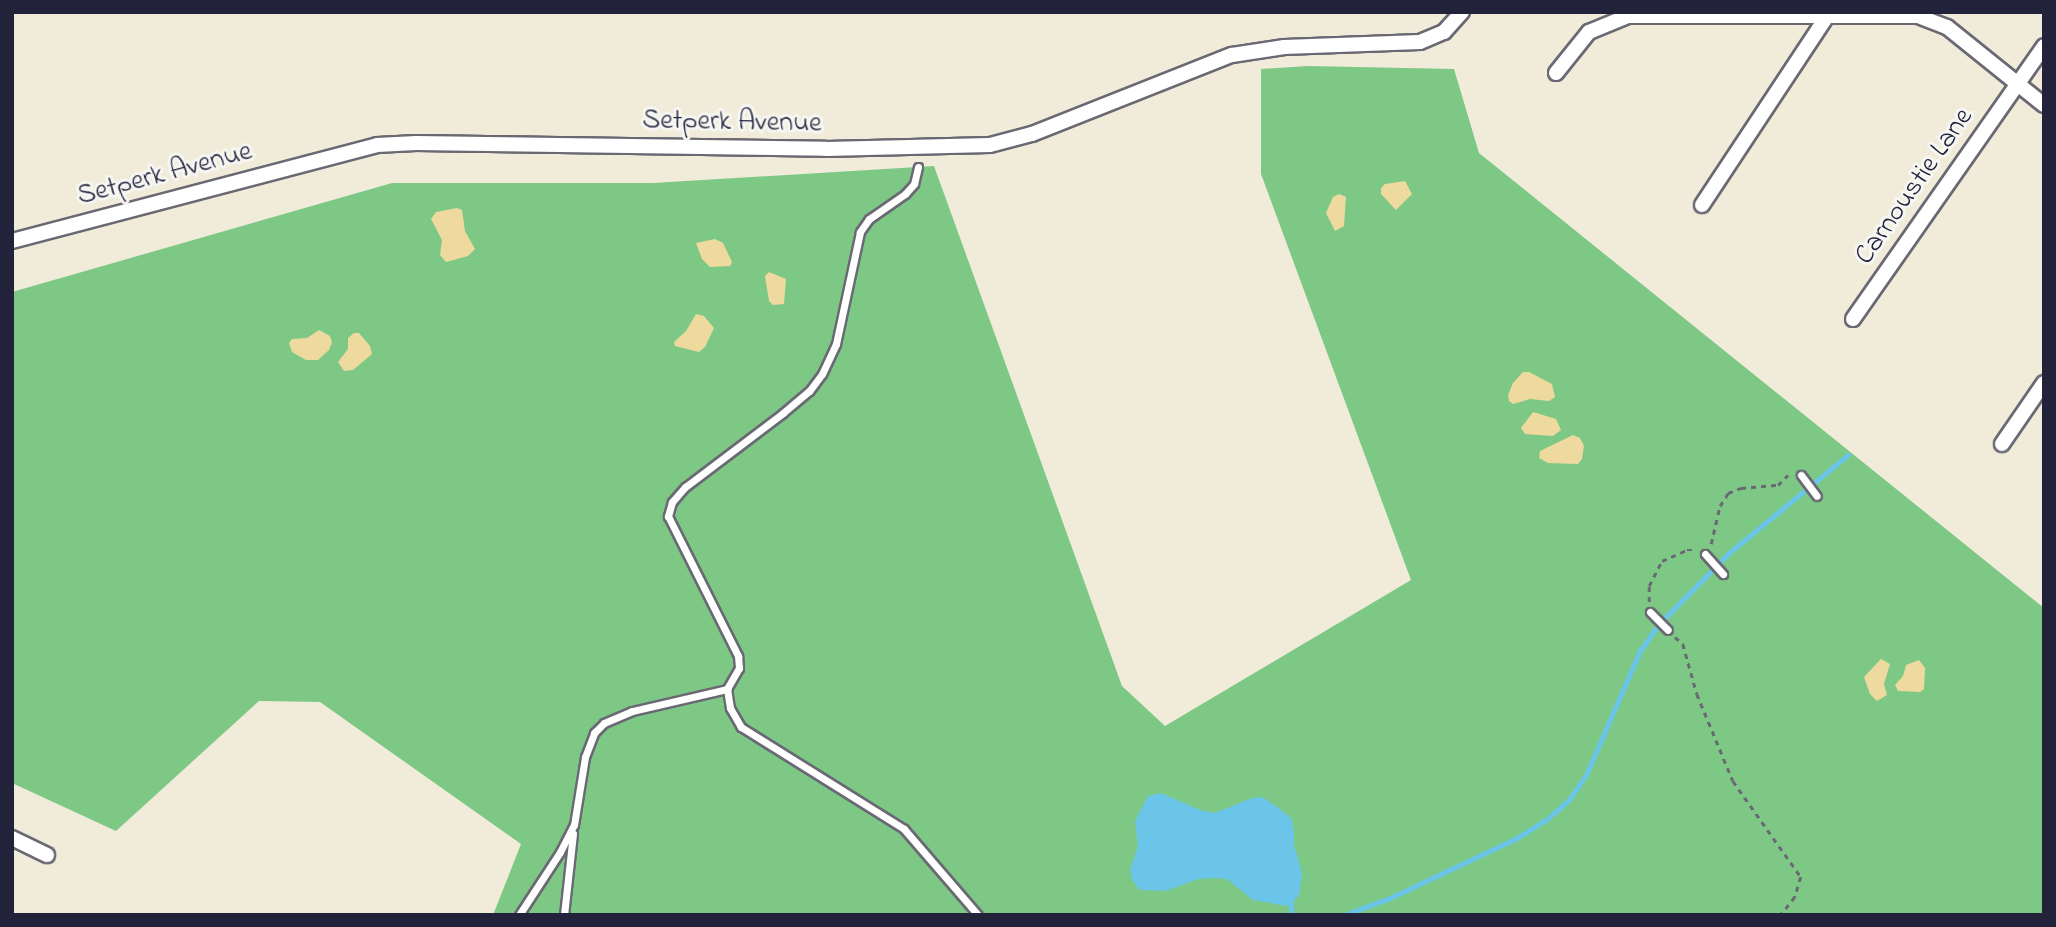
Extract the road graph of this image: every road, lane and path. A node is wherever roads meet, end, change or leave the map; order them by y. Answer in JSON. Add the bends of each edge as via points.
{"nodes":[{"id":1,"x":1462,"y":12,"type":"edge"},
{"id":2,"x":1826,"y":18,"type":"junction"},
{"id":3,"x":2044,"y":46,"type":"edge"},
{"id":4,"x":1556,"y":73,"type":"dead end"},
{"id":5,"x":2017,"y":83,"type":"junction"},
{"id":6,"x":2044,"y":105,"type":"edge"},
{"id":7,"x":918,"y":167,"type":"dead end"},
{"id":8,"x":1702,"y":205,"type":"dead end"},
{"id":9,"x":12,"y":242,"type":"edge"},
{"id":10,"x":1853,"y":319,"type":"dead end"},
{"id":11,"x":2044,"y":383,"type":"edge"},
{"id":12,"x":2002,"y":444,"type":"dead end"},
{"id":13,"x":1803,"y":477,"type":"joint"},
{"id":14,"x":1817,"y":496,"type":"dead end"},
{"id":15,"x":1707,"y":556,"type":"junction"},
{"id":16,"x":1723,"y":574,"type":"dead end"},
{"id":17,"x":1651,"y":614,"type":"joint"},
{"id":18,"x":1668,"y":630,"type":"dead end"},
{"id":19,"x":1683,"y":644,"type":"dead end"},
{"id":20,"x":727,"y":689,"type":"junction"},
{"id":21,"x":574,"y":825,"type":"junction"},
{"id":22,"x":12,"y":838,"type":"edge"},
{"id":23,"x":47,"y":855,"type":"dead end"},
{"id":24,"x":519,"y":915,"type":"edge"},
{"id":25,"x":564,"y":915,"type":"edge"},
{"id":26,"x":978,"y":915,"type":"edge"},
{"id":27,"x":1781,"y":915,"type":"edge"}],
"edges":[{"from":1,"to":9,"type":"street","name":"Setperk Avenue","via":[[1444,32],[1420,42],[1250,51],[1032,134],[990,145],[838,149],[377,145]]},
{"from":2,"to":4,"type":"street","via":[[1628,16],[1589,32]]},
{"from":2,"to":5,"type":"street","via":[[1910,15],[1932,19]]},
{"from":2,"to":8,"type":"street"},
{"from":3,"to":5,"type":"street","name":"Carnoustie Lane"},
{"from":5,"to":6,"type":"street"},
{"from":5,"to":10,"type":"street","name":"Carnoustie Lane"},
{"from":7,"to":20,"type":"lane","via":[[914,184],[869,219],[860,232],[839,333],[822,374],[809,391],[672,502],[668,516],[738,656],[739,668]]},
{"from":11,"to":12,"type":"street"},
{"from":13,"to":14,"type":"lane"},
{"from":13,"to":15,"type":"path","via":[[1788,475],[1778,485],[1741,488],[1728,494]]},
{"from":15,"to":16,"type":"lane"},
{"from":15,"to":17,"type":"path","via":[[1687,550],[1662,561],[1649,586]]},
{"from":17,"to":18,"type":"lane"},
{"from":19,"to":27,"type":"path","via":[[1696,694],[1733,781],[1801,877],[1795,897]]},
{"from":20,"to":21,"type":"lane","via":[[632,711],[604,723],[594,733],[585,757]]},
{"from":20,"to":26,"type":"lane","via":[[730,709],[741,727],[904,829]]},
{"from":21,"to":24,"type":"lane"},
{"from":21,"to":25,"type":"lane"},
{"from":22,"to":23,"type":"street"}]}
